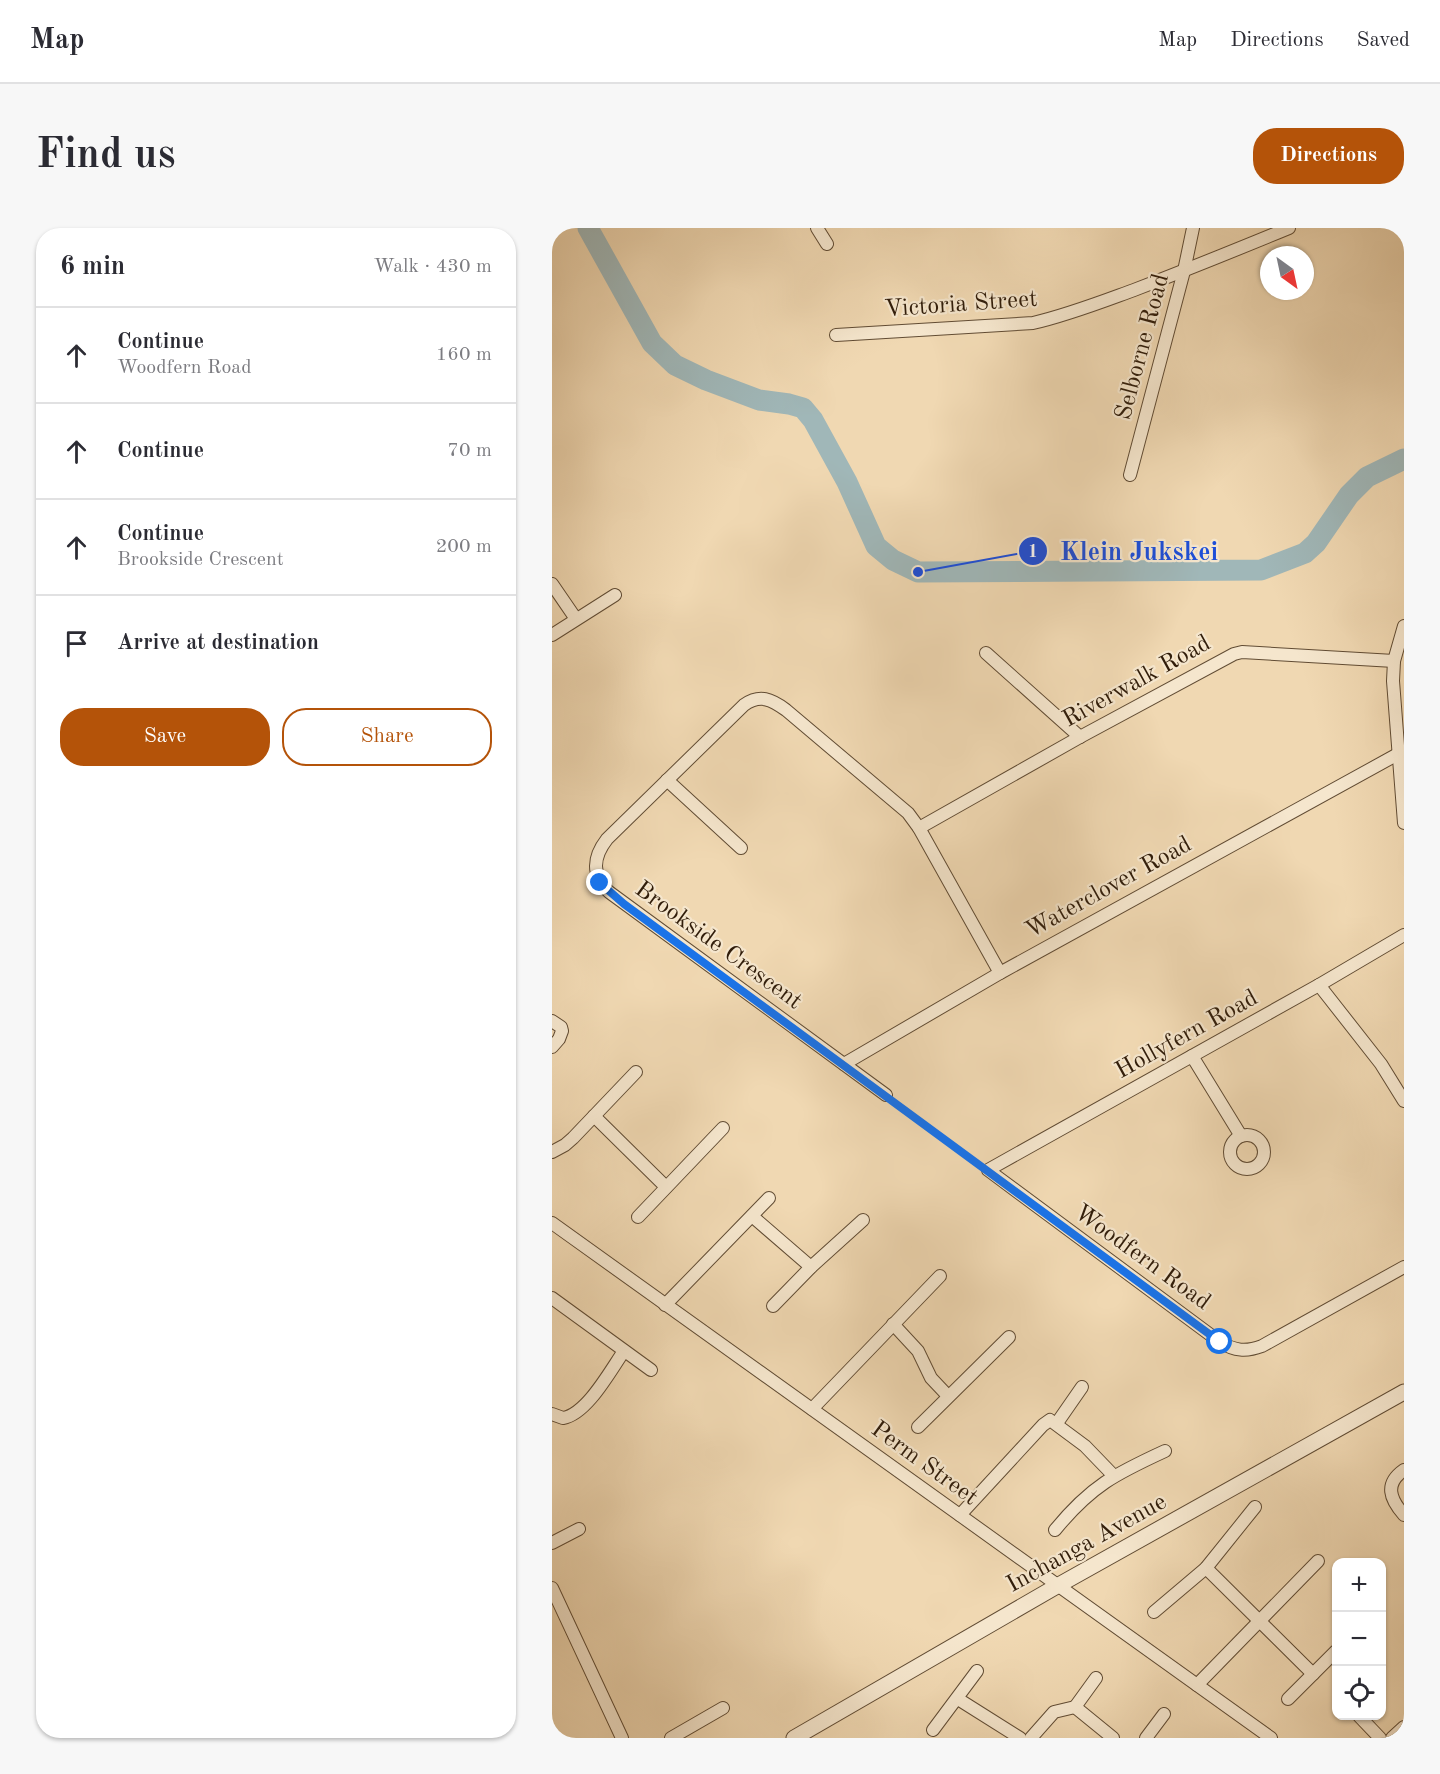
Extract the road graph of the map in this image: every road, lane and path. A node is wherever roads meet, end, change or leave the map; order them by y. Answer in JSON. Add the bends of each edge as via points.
{"nodes":[{"id":1,"x":817,"y":228,"type":"edge"},
{"id":2,"x":1193,"y":228,"type":"edge"},
{"id":3,"x":1289,"y":228,"type":"edge"},
{"id":4,"x":827,"y":244,"type":"dead end"},
{"id":5,"x":1184,"y":271,"type":"junction"},
{"id":6,"x":836,"y":335,"type":"dead end"},
{"id":7,"x":1130,"y":475,"type":"dead end"},
{"id":8,"x":552,"y":584,"type":"edge"},
{"id":9,"x":615,"y":595,"type":"dead end"},
{"id":10,"x":576,"y":619,"type":"junction"},
{"id":11,"x":1404,"y":626,"type":"edge"},
{"id":12,"x":552,"y":635,"type":"edge"},
{"id":13,"x":986,"y":653,"type":"dead end"},
{"id":14,"x":1394,"y":661,"type":"junction"},
{"id":15,"x":1080,"y":737,"type":"junction"},
{"id":16,"x":1398,"y":754,"type":"junction"},
{"id":17,"x":667,"y":780,"type":"junction"},
{"id":18,"x":1404,"y":824,"type":"edge"},
{"id":19,"x":920,"y":828,"type":"junction"},
{"id":20,"x":741,"y":848,"type":"dead end"},
{"id":21,"x":1404,"y":935,"type":"edge"},
{"id":22,"x":1000,"y":973,"type":"junction"},
{"id":23,"x":1319,"y":985,"type":"junction"},
{"id":24,"x":552,"y":1020,"type":"edge"},
{"id":25,"x":552,"y":1047,"type":"edge"},
{"id":26,"x":1192,"y":1056,"type":"junction"},
{"id":27,"x":844,"y":1064,"type":"junction"},
{"id":28,"x":636,"y":1072,"type":"dead end"},
{"id":29,"x":886,"y":1095,"type":"joint"},
{"id":30,"x":1404,"y":1101,"type":"edge"},
{"id":31,"x":594,"y":1116,"type":"junction"},
{"id":32,"x":723,"y":1128,"type":"dead end"},
{"id":33,"x":1241,"y":1136,"type":"dead end"},
{"id":34,"x":552,"y":1152,"type":"edge"},
{"id":35,"x":988,"y":1170,"type":"junction"},
{"id":36,"x":666,"y":1187,"type":"junction"},
{"id":37,"x":768,"y":1198,"type":"dead end"},
{"id":38,"x":752,"y":1216,"type":"junction"},
{"id":39,"x":638,"y":1217,"type":"dead end"},
{"id":40,"x":863,"y":1220,"type":"dead end"},
{"id":41,"x":552,"y":1223,"type":"edge"},
{"id":42,"x":812,"y":1267,"type":"junction"},
{"id":43,"x":1404,"y":1267,"type":"edge"},
{"id":44,"x":940,"y":1276,"type":"dead end"},
{"id":45,"x":552,"y":1298,"type":"edge"},
{"id":46,"x":665,"y":1305,"type":"junction"},
{"id":47,"x":773,"y":1306,"type":"dead end"},
{"id":48,"x":893,"y":1324,"type":"junction"},
{"id":49,"x":1009,"y":1337,"type":"dead end"},
{"id":50,"x":624,"y":1351,"type":"junction"},
{"id":51,"x":651,"y":1370,"type":"dead end"},
{"id":52,"x":1082,"y":1387,"type":"dead end"},
{"id":53,"x":1404,"y":1392,"type":"edge"},
{"id":54,"x":948,"y":1396,"type":"junction"},
{"id":55,"x":812,"y":1409,"type":"junction"},
{"id":56,"x":552,"y":1414,"type":"edge"},
{"id":57,"x":1057,"y":1423,"type":"junction"},
{"id":58,"x":918,"y":1427,"type":"dead end"},
{"id":59,"x":1165,"y":1450,"type":"dead end"},
{"id":60,"x":1404,"y":1470,"type":"edge"},
{"id":61,"x":1113,"y":1475,"type":"junction"},
{"id":62,"x":1256,"y":1508,"type":"dead end"},
{"id":63,"x":960,"y":1515,"type":"junction"},
{"id":64,"x":1404,"y":1515,"type":"edge"},
{"id":65,"x":579,"y":1529,"type":"dead end"},
{"id":66,"x":1055,"y":1530,"type":"dead end"},
{"id":67,"x":552,"y":1543,"type":"edge"},
{"id":68,"x":1318,"y":1561,"type":"dead end"},
{"id":69,"x":1206,"y":1568,"type":"junction"},
{"id":70,"x":1057,"y":1586,"type":"junction"},
{"id":71,"x":552,"y":1588,"type":"edge"},
{"id":72,"x":1154,"y":1612,"type":"dead end"},
{"id":73,"x":1258,"y":1622,"type":"junction"},
{"id":74,"x":1332,"y":1655,"type":"edge"},
{"id":75,"x":977,"y":1671,"type":"dead end"},
{"id":76,"x":1313,"y":1674,"type":"junction"},
{"id":77,"x":1096,"y":1678,"type":"dead end"},
{"id":78,"x":1197,"y":1685,"type":"junction"},
{"id":79,"x":958,"y":1699,"type":"junction"},
{"id":80,"x":1288,"y":1699,"type":"dead end"},
{"id":81,"x":1075,"y":1707,"type":"junction"},
{"id":82,"x":723,"y":1708,"type":"dead end"},
{"id":83,"x":1164,"y":1714,"type":"dead end"},
{"id":84,"x":1363,"y":1720,"type":"edge"},
{"id":85,"x":1404,"y":1727,"type":"edge"},
{"id":86,"x":933,"y":1730,"type":"dead end"},
{"id":87,"x":622,"y":1738,"type":"edge"},
{"id":88,"x":671,"y":1738,"type":"edge"},
{"id":89,"x":794,"y":1738,"type":"edge"},
{"id":90,"x":1020,"y":1738,"type":"edge"},
{"id":91,"x":1031,"y":1738,"type":"edge"},
{"id":92,"x":1113,"y":1738,"type":"edge"},
{"id":93,"x":1146,"y":1738,"type":"edge"},
{"id":94,"x":1270,"y":1738,"type":"edge"},
{"id":95,"x":1380,"y":1738,"type":"edge"},
{"id":96,"x":1392,"y":1738,"type":"edge"}],
"edges":[{"from":1,"to":4,"type":"street"},
{"from":2,"to":5,"type":"street","name":"Selborne Road"},
{"from":3,"to":5,"type":"street","name":"Victoria Street"},
{"from":5,"to":6,"type":"street","name":"Victoria Street","via":[[1033,323]]},
{"from":5,"to":7,"type":"street","name":"Selborne Road"},
{"from":8,"to":10,"type":"street"},
{"from":9,"to":10,"type":"street"},
{"from":10,"to":12,"type":"street"},
{"from":11,"to":14,"type":"street"},
{"from":13,"to":15,"type":"street"},
{"from":14,"to":15,"type":"street","name":"Riverwalk Road","via":[[1234,654]]},
{"from":14,"to":16,"type":"street"},
{"from":15,"to":19,"type":"street","name":"Riverwalk Road"},
{"from":16,"to":18,"type":"street"},
{"from":16,"to":22,"type":"street","name":"Waterclover Road"},
{"from":17,"to":19,"type":"street","name":"Brookside Crescent","via":[[744,705],[765,698],[786,710],[892,798]]},
{"from":17,"to":20,"type":"street"},
{"from":17,"to":27,"type":"street","name":"Brookside Crescent","via":[[602,846],[596,863],[600,883]]},
{"from":19,"to":22,"type":"street","name":"Brookside Crescent"},
{"from":21,"to":23,"type":"street","name":"Hollyfern Road"},
{"from":22,"to":27,"type":"street","name":"Waterclover Road"},
{"from":23,"to":26,"type":"street","name":"Hollyfern Road"},
{"from":23,"to":30,"type":"street","via":[[1381,1064]]},
{"from":24,"to":25,"type":"street","via":[[562,1031]]},
{"from":26,"to":33,"type":"street"},
{"from":26,"to":35,"type":"street","name":"Hollyfern Road"},
{"from":27,"to":29,"type":"street","name":"Brookside Crescent"},
{"from":28,"to":31,"type":"street"},
{"from":29,"to":35,"type":"path"},
{"from":31,"to":34,"type":"street","via":[[565,1145]]},
{"from":31,"to":36,"type":"street"},
{"from":32,"to":36,"type":"street"},
{"from":35,"to":43,"type":"street","name":"Woodfern Road","via":[[1220,1342],[1237,1350],[1262,1346]]},
{"from":36,"to":39,"type":"street"},
{"from":37,"to":38,"type":"street"},
{"from":38,"to":42,"type":"street"},
{"from":38,"to":46,"type":"street"},
{"from":40,"to":42,"type":"street"},
{"from":41,"to":46,"type":"street","name":"Perm Street"},
{"from":42,"to":47,"type":"street"},
{"from":44,"to":48,"type":"street"},
{"from":45,"to":50,"type":"street"},
{"from":46,"to":55,"type":"street","name":"Perm Street"},
{"from":48,"to":54,"type":"street","via":[[918,1351],[931,1378]]},
{"from":48,"to":55,"type":"street"},
{"from":49,"to":54,"type":"street"},
{"from":50,"to":51,"type":"street"},
{"from":50,"to":56,"type":"street","via":[[576,1412],[562,1418]]},
{"from":52,"to":57,"type":"street"},
{"from":53,"to":70,"type":"street","name":"Inchanga Avenue"},
{"from":54,"to":58,"type":"street"},
{"from":55,"to":63,"type":"street","name":"Perm Street"},
{"from":57,"to":61,"type":"street"},
{"from":57,"to":63,"type":"street","via":[[1052,1420],[1043,1425]]},
{"from":59,"to":61,"type":"street"},
{"from":60,"to":64,"type":"street","via":[[1396,1476],[1391,1490],[1393,1502]]},
{"from":61,"to":66,"type":"street","via":[[1083,1498]]},
{"from":62,"to":69,"type":"street"},
{"from":63,"to":70,"type":"street","name":"Perm Street"},
{"from":65,"to":67,"type":"street"},
{"from":68,"to":73,"type":"street"},
{"from":69,"to":72,"type":"street"},
{"from":69,"to":73,"type":"street"},
{"from":70,"to":78,"type":"street","name":"Perm Street"},
{"from":70,"to":89,"type":"street","name":"Inchanga Avenue"},
{"from":71,"to":87,"type":"street"},
{"from":73,"to":76,"type":"street"},
{"from":73,"to":78,"type":"street"},
{"from":74,"to":76,"type":"street"},
{"from":75,"to":79,"type":"street"},
{"from":76,"to":80,"type":"street"},
{"from":77,"to":81,"type":"street"},
{"from":78,"to":94,"type":"street","name":"Perm Street"},
{"from":79,"to":86,"type":"street"},
{"from":79,"to":90,"type":"street"},
{"from":81,"to":91,"type":"street","via":[[1054,1712]]},
{"from":81,"to":92,"type":"street"},
{"from":82,"to":88,"type":"street"},
{"from":83,"to":93,"type":"street"},
{"from":84,"to":95,"type":"street"},
{"from":85,"to":96,"type":"street"}]}
